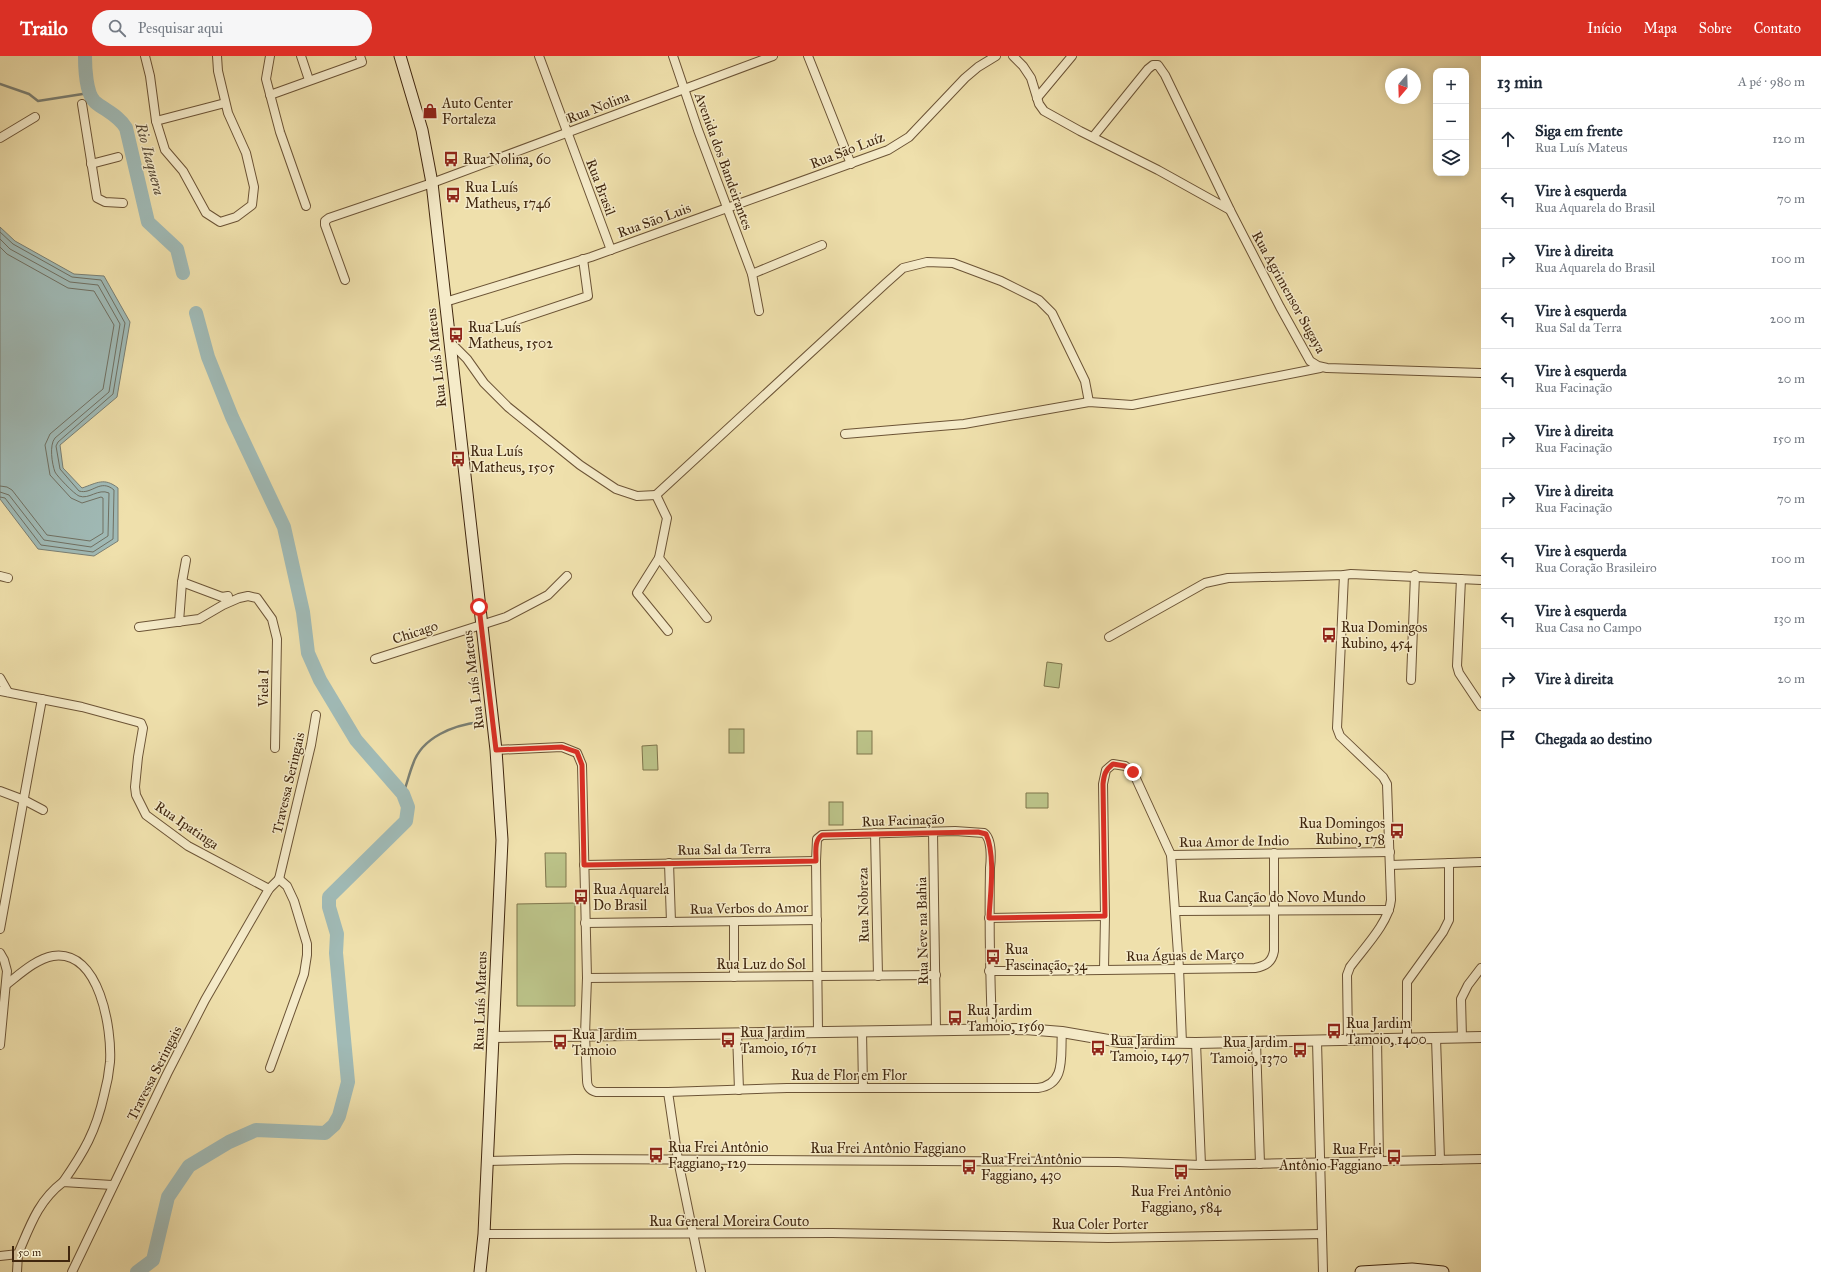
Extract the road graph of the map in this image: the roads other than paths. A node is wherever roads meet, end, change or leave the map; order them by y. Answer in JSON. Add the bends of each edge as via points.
{"nodes":[{"id":1,"x":145,"y":56,"type":"edge"},
{"id":2,"x":217,"y":56,"type":"edge"},
{"id":3,"x":270,"y":56,"type":"edge"},
{"id":4,"x":301,"y":56,"type":"edge"},
{"id":5,"x":360,"y":56,"type":"edge"},
{"id":6,"x":400,"y":56,"type":"edge"},
{"id":7,"x":539,"y":56,"type":"edge"},
{"id":8,"x":673,"y":56,"type":"edge"},
{"id":9,"x":773,"y":56,"type":"edge"},
{"id":10,"x":808,"y":56,"type":"edge"},
{"id":11,"x":996,"y":56,"type":"edge"},
{"id":12,"x":1012,"y":56,"type":"edge"},
{"id":13,"x":1072,"y":56,"type":"edge"},
{"id":14,"x":309,"y":80,"type":"junction"},
{"id":15,"x":684,"y":89,"type":"junction"},
{"id":16,"x":270,"y":95,"type":"junction"},
{"id":17,"x":1037,"y":98,"type":"junction"},
{"id":18,"x":225,"y":103,"type":"junction"},
{"id":19,"x":82,"y":104,"type":"dead end"},
{"id":20,"x":35,"y":117,"type":"dead end"},
{"id":21,"x":156,"y":121,"type":"junction"},
{"id":22,"x":566,"y":133,"type":"junction"},
{"id":23,"x":1093,"y":137,"type":"junction"},
{"id":24,"x":0,"y":138,"type":"edge"},
{"id":25,"x":118,"y":157,"type":"dead end"},
{"id":26,"x":92,"y":164,"type":"junction"},
{"id":27,"x":851,"y":164,"type":"junction"},
{"id":28,"x":432,"y":183,"type":"junction"},
{"id":29,"x":123,"y":203,"type":"dead end"},
{"id":30,"x":306,"y":206,"type":"dead end"},
{"id":31,"x":727,"y":208,"type":"junction"},
{"id":32,"x":1230,"y":210,"type":"junction"},
{"id":33,"x":822,"y":245,"type":"dead end"},
{"id":34,"x":611,"y":250,"type":"junction"},
{"id":35,"x":587,"y":258,"type":"junction"},
{"id":36,"x":752,"y":274,"type":"junction"},
{"id":37,"x":345,"y":280,"type":"dead end"},
{"id":38,"x":445,"y":302,"type":"junction"},
{"id":39,"x":759,"y":311,"type":"dead end"},
{"id":40,"x":492,"y":328,"type":"dead end"},
{"id":41,"x":450,"y":342,"type":"junction"},
{"id":42,"x":1322,"y":367,"type":"junction"},
{"id":43,"x":1481,"y":373,"type":"edge"},
{"id":44,"x":1089,"y":402,"type":"junction"},
{"id":45,"x":845,"y":434,"type":"dead end"},
{"id":46,"x":656,"y":495,"type":"junction"},
{"id":47,"x":659,"y":558,"type":"junction"},
{"id":48,"x":186,"y":560,"type":"dead end"},
{"id":49,"x":1344,"y":575,"type":"junction"},
{"id":50,"x":567,"y":576,"type":"dead end"},
{"id":51,"x":1415,"y":576,"type":"junction"},
{"id":52,"x":1461,"y":579,"type":"junction"},
{"id":53,"x":1481,"y":580,"type":"edge"},
{"id":54,"x":182,"y":582,"type":"junction"},
{"id":55,"x":228,"y":596,"type":"dead end"},
{"id":56,"x":707,"y":618,"type":"dead end"},
{"id":57,"x":179,"y":622,"type":"junction"},
{"id":58,"x":481,"y":626,"type":"junction"},
{"id":59,"x":139,"y":627,"type":"dead end"},
{"id":60,"x":668,"y":631,"type":"dead end"},
{"id":61,"x":1109,"y":637,"type":"dead end"},
{"id":62,"x":375,"y":659,"type":"dead end"},
{"id":63,"x":0,"y":678,"type":"edge"},
{"id":64,"x":1411,"y":680,"type":"dead end"},
{"id":65,"x":4,"y":692,"type":"edge"},
{"id":66,"x":42,"y":699,"type":"junction"},
{"id":67,"x":1481,"y":706,"type":"edge"},
{"id":68,"x":316,"y":715,"type":"dead end"},
{"id":69,"x":275,"y":748,"type":"dead end"},
{"id":70,"x":496,"y":750,"type":"junction"},
{"id":71,"x":0,"y":791,"type":"edge"},
{"id":72,"x":24,"y":800,"type":"junction"},
{"id":73,"x":43,"y":810,"type":"dead end"},
{"id":74,"x":934,"y":832,"type":"junction"},
{"id":75,"x":875,"y":833,"type":"junction"},
{"id":76,"x":1390,"y":852,"type":"junction"},
{"id":77,"x":1274,"y":853,"type":"junction"},
{"id":78,"x":1171,"y":855,"type":"junction"},
{"id":79,"x":816,"y":861,"type":"junction"},
{"id":80,"x":1481,"y":862,"type":"edge"},
{"id":81,"x":669,"y":863,"type":"junction"},
{"id":82,"x":1449,"y":863,"type":"junction"},
{"id":83,"x":584,"y":865,"type":"junction"},
{"id":84,"x":1390,"y":865,"type":"junction"},
{"id":85,"x":279,"y":879,"type":"junction"},
{"id":86,"x":269,"y":889,"type":"junction"},
{"id":87,"x":1176,"y":910,"type":"junction"},
{"id":88,"x":1275,"y":910,"type":"junction"},
{"id":89,"x":1389,"y":910,"type":"junction"},
{"id":90,"x":1105,"y":916,"type":"junction"},
{"id":91,"x":989,"y":918,"type":"junction"},
{"id":92,"x":817,"y":920,"type":"junction"},
{"id":93,"x":734,"y":921,"type":"junction"},
{"id":94,"x":671,"y":922,"type":"junction"},
{"id":95,"x":585,"y":923,"type":"junction"},
{"id":96,"x":0,"y":929,"type":"edge"},
{"id":97,"x":0,"y":953,"type":"edge"},
{"id":98,"x":1179,"y":968,"type":"junction"},
{"id":99,"x":1481,"y":968,"type":"edge"},
{"id":100,"x":1104,"y":969,"type":"junction"},
{"id":101,"x":989,"y":970,"type":"junction"},
{"id":102,"x":936,"y":975,"type":"junction"},
{"id":103,"x":878,"y":976,"type":"junction"},
{"id":104,"x":734,"y":977,"type":"junction"},
{"id":105,"x":818,"y":977,"type":"junction"},
{"id":106,"x":587,"y":978,"type":"junction"},
{"id":107,"x":7,"y":984,"type":"junction"},
{"id":108,"x":992,"y":1029,"type":"junction"},
{"id":109,"x":936,"y":1030,"type":"junction"},
{"id":110,"x":862,"y":1031,"type":"junction"},
{"id":111,"x":818,"y":1032,"type":"junction"},
{"id":112,"x":1062,"y":1032,"type":"junction"},
{"id":113,"x":737,"y":1033,"type":"junction"},
{"id":114,"x":585,"y":1035,"type":"junction"},
{"id":115,"x":494,"y":1037,"type":"junction"},
{"id":116,"x":1481,"y":1037,"type":"edge"},
{"id":117,"x":1436,"y":1038,"type":"junction"},
{"id":118,"x":1462,"y":1038,"type":"junction"},
{"id":119,"x":1407,"y":1039,"type":"junction"},
{"id":120,"x":1348,"y":1040,"type":"junction"},
{"id":121,"x":1377,"y":1040,"type":"junction"},
{"id":122,"x":1317,"y":1041,"type":"junction"},
{"id":123,"x":1256,"y":1042,"type":"junction"},
{"id":124,"x":1182,"y":1043,"type":"junction"},
{"id":125,"x":1196,"y":1043,"type":"junction"},
{"id":126,"x":0,"y":1045,"type":"edge"},
{"id":127,"x":270,"y":1068,"type":"dead end"},
{"id":128,"x":863,"y":1088,"type":"junction"},
{"id":129,"x":739,"y":1090,"type":"junction"},
{"id":130,"x":668,"y":1092,"type":"junction"},
{"id":131,"x":1481,"y":1159,"type":"edge"},
{"id":132,"x":678,"y":1160,"type":"junction"},
{"id":133,"x":1440,"y":1160,"type":"junction"},
{"id":134,"x":487,"y":1161,"type":"junction"},
{"id":135,"x":1379,"y":1161,"type":"junction"},
{"id":136,"x":1320,"y":1163,"type":"junction"},
{"id":137,"x":1260,"y":1164,"type":"junction"},
{"id":138,"x":1201,"y":1165,"type":"junction"},
{"id":139,"x":63,"y":1182,"type":"junction"},
{"id":140,"x":112,"y":1185,"type":"junction"},
{"id":141,"x":484,"y":1234,"type":"junction"},
{"id":142,"x":1322,"y":1234,"type":"junction"},
{"id":143,"x":693,"y":1235,"type":"junction"},
{"id":144,"x":974,"y":1235,"type":"joint"},
{"id":145,"x":18,"y":1254,"type":"junction"},
{"id":146,"x":0,"y":1256,"type":"edge"},
{"id":147,"x":1400,"y":1271,"type":"edge"},
{"id":148,"x":17,"y":1272,"type":"edge"},
{"id":149,"x":72,"y":1272,"type":"edge"},
{"id":150,"x":480,"y":1272,"type":"edge"},
{"id":151,"x":484,"y":1272,"type":"edge"},
{"id":152,"x":701,"y":1272,"type":"edge"},
{"id":153,"x":1323,"y":1272,"type":"edge"},
{"id":154,"x":1361,"y":1272,"type":"edge"},
{"id":155,"x":1443,"y":1272,"type":"edge"}],
"edges":[{"from":1,"to":21,"type":"street"},
{"from":2,"to":18,"type":"street"},
{"from":3,"to":16,"type":"street","via":[[266,79]]},
{"from":4,"to":14,"type":"street"},
{"from":5,"to":14,"type":"street","via":[[362,62]]},
{"from":6,"to":28,"type":"main road","name":"Rua Luís Mateus","via":[[422,130]]},
{"from":7,"to":22,"type":"street","name":"Rua Brasil"},
{"from":8,"to":15,"type":"street","name":"Avenida dos Bandeirantes"},
{"from":9,"to":15,"type":"street","name":"Rua Nolina"},
{"from":10,"to":27,"type":"street"},
{"from":11,"to":27,"type":"street","name":"Rua São Luíz","via":[[965,78],[909,137],[888,150]]},
{"from":12,"to":17,"type":"street","via":[[1027,72]]},
{"from":13,"to":17,"type":"street"},
{"from":14,"to":16,"type":"street"},
{"from":15,"to":22,"type":"street","name":"Rua Nolina"},
{"from":15,"to":31,"type":"street","name":"Avenida dos Bandeirantes"},
{"from":16,"to":30,"type":"street"},
{"from":17,"to":23,"type":"street","via":[[1044,111]]},
{"from":18,"to":21,"type":"street"},
{"from":18,"to":21,"type":"street","via":[[246,153],[254,187],[252,205],[236,217],[220,222],[206,213],[183,171],[165,150]]},
{"from":19,"to":26,"type":"street"},
{"from":20,"to":24,"type":"street"},
{"from":22,"to":28,"type":"street","name":"Rua Nolina"},
{"from":22,"to":34,"type":"street","name":"Rua Brasil"},
{"from":23,"to":32,"type":"street"},
{"from":23,"to":32,"type":"street","name":"Rua Agrimensor Sugaya","via":[[1151,66],[1158,65]]},
{"from":25,"to":26,"type":"street"},
{"from":26,"to":29,"type":"street","via":[[97,198],[105,202]]},
{"from":27,"to":31,"type":"street","name":"Rua São Luíz"},
{"from":28,"to":37,"type":"street","name":"Rua Nolina","via":[[326,221],[325,225]]},
{"from":28,"to":38,"type":"main road","name":"Rua Luís Mateus"},
{"from":31,"to":34,"type":"street","name":"Rua São Luis"},
{"from":31,"to":36,"type":"street","name":"Avenida dos Bandeirantes"},
{"from":32,"to":42,"type":"street","name":"Rua Agrimensor Sugaya","via":[[1306,356],[1315,365]]},
{"from":33,"to":36,"type":"street"},
{"from":34,"to":35,"type":"street","name":"Rua São Luis"},
{"from":35,"to":38,"type":"street","name":"Rua São Luis"},
{"from":35,"to":40,"type":"street","via":[[588,296]]},
{"from":36,"to":39,"type":"street","name":"Avenida dos Bandeirantes"},
{"from":38,"to":41,"type":"main road","name":"Rua Luís Mateus"},
{"from":41,"to":46,"type":"street","via":[[508,407],[580,465],[616,489],[637,496]]},
{"from":41,"to":58,"type":"main road","name":"Rua Luís Mateus"},
{"from":42,"to":43,"type":"street","name":"Rua Agrimensor Sugaya"},
{"from":42,"to":44,"type":"street","via":[[1132,405]]},
{"from":44,"to":45,"type":"street","via":[[964,424]]},
{"from":44,"to":46,"type":"street","via":[[1085,381],[1052,313],[1039,300],[1001,281],[953,263],[927,262],[903,268]]},
{"from":46,"to":47,"type":"street","via":[[667,518]]},
{"from":47,"to":56,"type":"street"},
{"from":47,"to":60,"type":"street","via":[[637,593]]},
{"from":48,"to":54,"type":"street"},
{"from":49,"to":51,"type":"street"},
{"from":49,"to":61,"type":"street","via":[[1228,578],[1205,583]]},
{"from":49,"to":76,"type":"street","via":[[1337,728],[1340,736],[1383,777],[1387,784]]},
{"from":50,"to":58,"type":"street","name":"Chicago","via":[[540,600]]},
{"from":51,"to":52,"type":"street"},
{"from":51,"to":64,"type":"street"},
{"from":52,"to":53,"type":"street"},
{"from":52,"to":67,"type":"street","via":[[1457,666]]},
{"from":54,"to":55,"type":"street"},
{"from":54,"to":57,"type":"street"},
{"from":57,"to":59,"type":"street"},
{"from":57,"to":69,"type":"street","name":"Viela I","via":[[199,619],[223,605],[248,596],[258,600],[272,619],[277,639]]},
{"from":58,"to":62,"type":"street","name":"Chicago"},
{"from":58,"to":70,"type":"main road","name":"Rua Luís Mateus"},
{"from":63,"to":65,"type":"street"},
{"from":65,"to":66,"type":"street","name":"Rua Ipatinga"},
{"from":66,"to":72,"type":"street"},
{"from":66,"to":86,"type":"street","name":"Rua Ipatinga","via":[[143,724],[135,787],[146,815],[188,846]]},
{"from":68,"to":85,"type":"street","name":"Travessa Seringais"},
{"from":70,"to":83,"type":"street","via":[[562,747],[577,752],[582,765]]},
{"from":70,"to":115,"type":"main road","name":"Rua Luís Mateus","via":[[502,840]]},
{"from":71,"to":72,"type":"street"},
{"from":72,"to":73,"type":"street"},
{"from":72,"to":96,"type":"street"},
{"from":74,"to":75,"type":"street","name":"Rua Facinação"},
{"from":74,"to":91,"type":"street","name":"Rua Facinação","via":[[986,834],[991,864]]},
{"from":74,"to":102,"type":"street","name":"Rua Neve na Bahia"},
{"from":75,"to":79,"type":"street","name":"Rua Facinação","via":[[822,835],[816,843]]},
{"from":75,"to":103,"type":"street","name":"Rua Nobreza"},
{"from":76,"to":77,"type":"street","name":"Rua Amor de Indio"},
{"from":76,"to":84,"type":"street"},
{"from":77,"to":78,"type":"street","name":"Rua Amor de Indio"},
{"from":77,"to":88,"type":"street","name":"Rua Águas de Março"},
{"from":78,"to":87,"type":"street","name":"Rua Amor de Indio"},
{"from":78,"to":90,"type":"street","via":[[1133,772],[1125,766],[1113,764],[1106,770],[1103,784]]},
{"from":79,"to":81,"type":"street","name":"Rua Sal da Terra"},
{"from":79,"to":92,"type":"street","name":"Rua Facinação"},
{"from":80,"to":82,"type":"street"},
{"from":81,"to":83,"type":"street","name":"Rua Sal da Terra"},
{"from":81,"to":94,"type":"street"},
{"from":82,"to":84,"type":"street"},
{"from":82,"to":119,"type":"street","via":[[1449,920],[1407,982]]},
{"from":83,"to":95,"type":"street"},
{"from":84,"to":89,"type":"street"},
{"from":85,"to":86,"type":"street","name":"Travessa Seringais"},
{"from":85,"to":127,"type":"street","via":[[287,886],[292,896],[307,944],[307,955],[304,974]]},
{"from":86,"to":140,"type":"street","name":"Travessa Seringais","via":[[205,1000]]},
{"from":87,"to":88,"type":"street","name":"Rua Canção do Novo Mundo"},
{"from":87,"to":98,"type":"street","name":"Rua Amor de Indio"},
{"from":88,"to":89,"type":"street","name":"Rua Canção do Novo Mundo"},
{"from":88,"to":98,"type":"street","name":"Rua Águas de Março","via":[[1273,954],[1271,961],[1266,965],[1255,968]]},
{"from":89,"to":120,"type":"street","via":[[1347,975]]},
{"from":90,"to":91,"type":"street"},
{"from":90,"to":100,"type":"street"},
{"from":91,"to":101,"type":"street","name":"Rua Facinação"},
{"from":92,"to":93,"type":"street","name":"Rua Verbos do Amor"},
{"from":92,"to":105,"type":"street","name":"Rua Facinação"},
{"from":93,"to":94,"type":"street","name":"Rua Verbos do Amor"},
{"from":93,"to":104,"type":"street"},
{"from":94,"to":95,"type":"street","name":"Rua Verbos do Amor"},
{"from":95,"to":106,"type":"street"},
{"from":97,"to":107,"type":"street","via":[[7,971]]},
{"from":98,"to":100,"type":"street","name":"Rua Águas de Março"},
{"from":98,"to":124,"type":"street","name":"Rua Amor de Indio"},
{"from":99,"to":118,"type":"street","via":[[1463,994]]},
{"from":100,"to":101,"type":"street","name":"Rua Águas de Março"},
{"from":101,"to":108,"type":"street","name":"Rua Facinação"},
{"from":102,"to":103,"type":"street","name":"Rua Luz do Sol"},
{"from":102,"to":109,"type":"street","name":"Rua Neve na Bahia"},
{"from":103,"to":105,"type":"street","name":"Rua Luz do Sol"},
{"from":104,"to":105,"type":"street","name":"Rua Luz do Sol"},
{"from":104,"to":106,"type":"street","name":"Rua Luz do Sol"},
{"from":105,"to":111,"type":"street","name":"Rua Facinação"},
{"from":106,"to":114,"type":"street"},
{"from":107,"to":126,"type":"street"},
{"from":107,"to":139,"type":"street","via":[[45,959],[53,956],[67,957],[85,968],[95,981],[105,1010],[110,1062],[104,1095],[93,1134]]},
{"from":108,"to":109,"type":"street"},
{"from":108,"to":112,"type":"street","via":[[1025,1028]]},
{"from":109,"to":110,"type":"street"},
{"from":110,"to":111,"type":"street"},
{"from":110,"to":128,"type":"street"},
{"from":111,"to":113,"type":"street"},
{"from":112,"to":124,"type":"street","via":[[1120,1042]]},
{"from":112,"to":128,"type":"street","name":"Rua de Flor em Flor","via":[[1058,1076],[1045,1087]]},
{"from":113,"to":114,"type":"street"},
{"from":113,"to":129,"type":"street"},
{"from":114,"to":115,"type":"street"},
{"from":114,"to":130,"type":"street","name":"Rua de Flor em Flor","via":[[587,1084],[592,1090]]},
{"from":115,"to":134,"type":"main road","name":"Rua Luís Mateus"},
{"from":116,"to":118,"type":"street"},
{"from":117,"to":118,"type":"street"},
{"from":117,"to":119,"type":"street"},
{"from":117,"to":133,"type":"street"},
{"from":119,"to":121,"type":"street"},
{"from":120,"to":121,"type":"street"},
{"from":120,"to":122,"type":"street"},
{"from":121,"to":135,"type":"street"},
{"from":122,"to":123,"type":"street"},
{"from":122,"to":136,"type":"street"},
{"from":123,"to":125,"type":"street"},
{"from":123,"to":137,"type":"street"},
{"from":124,"to":125,"type":"street"},
{"from":125,"to":138,"type":"street"},
{"from":128,"to":129,"type":"street","name":"Rua de Flor em Flor"},
{"from":129,"to":130,"type":"street","name":"Rua de Flor em Flor"},
{"from":130,"to":132,"type":"street"},
{"from":131,"to":133,"type":"street","name":"Rua Frei Antônio Faggiano"},
{"from":132,"to":134,"type":"street","name":"Rua Frei Antônio Faggiano"},
{"from":132,"to":138,"type":"street","name":"Rua Frei Antônio Faggiano","via":[[1124,1162]]},
{"from":132,"to":143,"type":"street"},
{"from":133,"to":135,"type":"street","name":"Rua Frei Antônio Faggiano"},
{"from":134,"to":141,"type":"main road","name":"Rua Luís Mateus"},
{"from":135,"to":136,"type":"street","name":"Rua Frei Antônio Faggiano"},
{"from":136,"to":137,"type":"street","name":"Rua Frei Antônio Faggiano"},
{"from":136,"to":142,"type":"street"},
{"from":137,"to":138,"type":"street","name":"Rua Frei Antônio Faggiano"},
{"from":139,"to":140,"type":"street"},
{"from":139,"to":145,"type":"street","via":[[41,1204]]},
{"from":140,"to":149,"type":"street","name":"Travessa Seringais"},
{"from":141,"to":143,"type":"street","name":"Rua General Moreira Couto"},
{"from":141,"to":150,"type":"main road","name":"Rua Luís Mateus"},
{"from":141,"to":151,"type":"main road","name":"Rua Luís Mateus"},
{"from":142,"to":144,"type":"street","name":"Rua Coler Porter","via":[[1131,1238]]},
{"from":142,"to":153,"type":"street"},
{"from":143,"to":144,"type":"street","name":"Rua General Moreira Couto"},
{"from":143,"to":152,"type":"street"},
{"from":145,"to":146,"type":"street"},
{"from":145,"to":148,"type":"street"},
{"from":147,"to":154,"type":"main road"},
{"from":147,"to":155,"type":"main road"}]}
